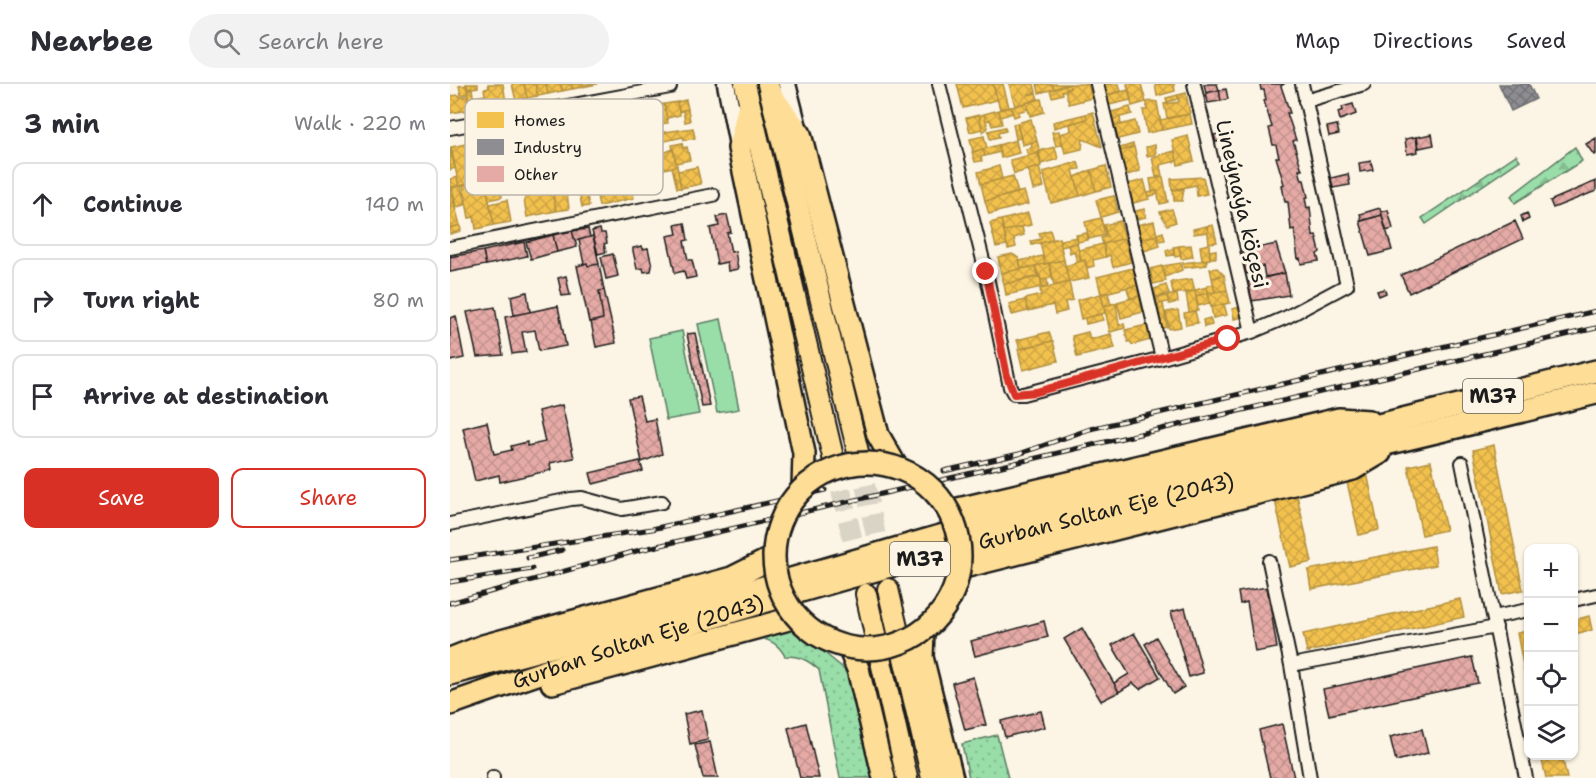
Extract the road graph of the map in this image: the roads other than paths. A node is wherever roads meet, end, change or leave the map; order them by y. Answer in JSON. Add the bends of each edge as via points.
{"nodes":[{"id":1,"x":726,"y":84,"type":"edge"},
{"id":2,"x":731,"y":84,"type":"edge"},
{"id":3,"x":939,"y":84,"type":"edge"},
{"id":4,"x":1097,"y":84,"type":"edge"},
{"id":5,"x":1194,"y":84,"type":"edge"},
{"id":6,"x":1302,"y":84,"type":"edge"},
{"id":7,"x":1364,"y":84,"type":"edge"},
{"id":8,"x":670,"y":87,"type":"dead end"},
{"id":9,"x":775,"y":87,"type":"edge"},
{"id":10,"x":747,"y":94,"type":"edge"},
{"id":11,"x":606,"y":99,"type":"edge"},
{"id":12,"x":1305,"y":101,"type":"junction"},
{"id":13,"x":465,"y":125,"type":"edge"},
{"id":14,"x":450,"y":128,"type":"edge"},
{"id":15,"x":739,"y":148,"type":"junction"},
{"id":16,"x":713,"y":195,"type":"dead end"},
{"id":17,"x":450,"y":248,"type":"edge"},
{"id":18,"x":1252,"y":332,"type":"junction"},
{"id":19,"x":1162,"y":358,"type":"junction"},
{"id":20,"x":1596,"y":371,"type":"edge"},
{"id":21,"x":1596,"y":393,"type":"edge"},
{"id":22,"x":1390,"y":422,"type":"junction"},
{"id":23,"x":1399,"y":442,"type":"junction"},
{"id":24,"x":859,"y":456,"type":"tunnel mouth"},
{"id":25,"x":834,"y":461,"type":"tunnel mouth"},
{"id":26,"x":1462,"y":463,"type":"dead end"},
{"id":27,"x":897,"y":468,"type":"junction"},
{"id":28,"x":803,"y":488,"type":"junction"},
{"id":29,"x":662,"y":502,"type":"dead end"},
{"id":30,"x":950,"y":511,"type":"junction"},
{"id":31,"x":450,"y":524,"type":"edge"},
{"id":32,"x":774,"y":557,"type":"junction"},
{"id":33,"x":1269,"y":561,"type":"dead end"},
{"id":34,"x":960,"y":568,"type":"junction"},
{"id":35,"x":888,"y":589,"type":"tunnel mouth"},
{"id":36,"x":866,"y":594,"type":"tunnel mouth"},
{"id":37,"x":1596,"y":595,"type":"edge"},
{"id":38,"x":1578,"y":599,"type":"edge"},
{"id":39,"x":1524,"y":611,"type":"edge"},
{"id":40,"x":796,"y":617,"type":"junction"},
{"id":41,"x":1495,"y":622,"type":"junction"},
{"id":42,"x":923,"y":630,"type":"junction"},
{"id":43,"x":849,"y":648,"type":"junction"},
{"id":44,"x":450,"y":659,"type":"edge"},
{"id":45,"x":1291,"y":665,"type":"junction"},
{"id":46,"x":450,"y":674,"type":"edge"},
{"id":47,"x":450,"y":704,"type":"edge"},
{"id":48,"x":450,"y":709,"type":"edge"},
{"id":49,"x":884,"y":778,"type":"edge"},
{"id":50,"x":907,"y":778,"type":"edge"},
{"id":51,"x":932,"y":778,"type":"edge"},
{"id":52,"x":952,"y":778,"type":"edge"},
{"id":53,"x":1310,"y":778,"type":"edge"},
{"id":54,"x":1526,"y":778,"type":"edge"}],
"edges":[{"from":1,"to":15,"type":"street"},
{"from":2,"to":10,"type":"main road"},
{"from":3,"to":19,"type":"street","via":[[1014,394],[1036,392]]},
{"from":4,"to":19,"type":"street"},
{"from":5,"to":18,"type":"street","name":"Lineýnaýa köçesi"},
{"from":6,"to":12,"type":"street"},
{"from":7,"to":12,"type":"street"},
{"from":8,"to":11,"type":"street"},
{"from":9,"to":24,"type":"main road"},
{"from":9,"to":27,"type":"highway","via":[[800,134],[878,435]]},
{"from":10,"to":15,"type":"highway"},
{"from":10,"to":25,"type":"main road"},
{"from":12,"to":18,"type":"street","via":[[1347,285]]},
{"from":13,"to":14,"type":"street"},
{"from":15,"to":28,"type":"highway","via":[[804,453]]},
{"from":16,"to":17,"type":"street"},
{"from":18,"to":19,"type":"street"},
{"from":20,"to":22,"type":"highway","name":"Gurban Soltan Eje (2043)","number":"M37"},
{"from":21,"to":23,"type":"highway","name":"Gurban Soltan Eje (2043)","number":"M37"},
{"from":22,"to":30,"type":"highway","via":[[1339,419]]},
{"from":22,"to":46,"type":"highway","name":"Gurban Soltan Eje (2043)","number":"M37","via":[[992,520]]},
{"from":23,"to":34,"type":"highway","via":[[1353,469]]},
{"from":23,"to":47,"type":"highway","name":"Gurban Soltan Eje (2043)","number":"M37","via":[[933,555],[762,604]]},
{"from":26,"to":41,"type":"street"},
{"from":27,"to":28,"type":"highway","bridge":true,"via":[[878,463],[848,465],[819,476]]},
{"from":27,"to":30,"type":"highway","bridge":true,"via":[[921,480]]},
{"from":28,"to":32,"type":"highway","bridge":true,"via":[[784,513],[776,534]]},
{"from":29,"to":31,"type":"street","via":[[622,509],[582,498],[571,499]]},
{"from":30,"to":34,"type":"highway","bridge":true,"via":[[958,535]]},
{"from":32,"to":40,"type":"highway","bridge":true,"via":[[776,579]]},
{"from":32,"to":44,"type":"highway","via":[[732,578],[483,646]]},
{"from":33,"to":45,"type":"street"},
{"from":34,"to":42,"type":"highway","bridge":true,"via":[[953,592]]},
{"from":35,"to":51,"type":"main road"},
{"from":36,"to":50,"type":"main road"},
{"from":37,"to":38,"type":"street"},
{"from":39,"to":41,"type":"street"},
{"from":40,"to":43,"type":"highway","bridge":true,"via":[[826,640]]},
{"from":40,"to":48,"type":"highway"},
{"from":41,"to":45,"type":"street"},
{"from":41,"to":54,"type":"street"},
{"from":42,"to":43,"type":"highway","bridge":true,"via":[[897,644]]},
{"from":42,"to":52,"type":"highway","via":[[922,657]]},
{"from":43,"to":49,"type":"highway","via":[[858,669]]},
{"from":45,"to":53,"type":"street"}]}
